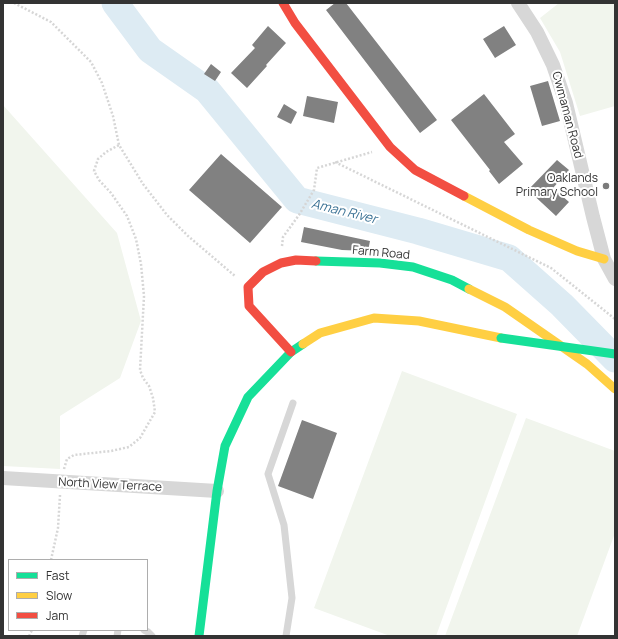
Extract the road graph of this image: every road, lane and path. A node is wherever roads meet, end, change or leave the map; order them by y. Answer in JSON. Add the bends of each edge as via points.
{"nodes":[{"id":1,"x":14,"y":3,"type":"edge"},
{"id":2,"x":283,"y":3,"type":"edge"},
{"id":3,"x":518,"y":3,"type":"edge"},
{"id":4,"x":119,"y":145,"type":"junction"},
{"id":5,"x":390,"y":147,"type":"junction"},
{"id":6,"x":335,"y":162,"type":"junction"},
{"id":7,"x":604,"y":259,"type":"junction"},
{"id":8,"x":281,"y":263,"type":"junction"},
{"id":9,"x":615,"y":279,"type":"edge"},
{"id":10,"x":248,"y":287,"type":"junction"},
{"id":11,"x":615,"y":319,"type":"edge"},
{"id":12,"x":291,"y":352,"type":"junction"},
{"id":13,"x":615,"y":354,"type":"edge"},
{"id":14,"x":615,"y":389,"type":"edge"},
{"id":15,"x":293,"y":403,"type":"dead end"},
{"id":16,"x":3,"y":478,"type":"edge"},
{"id":17,"x":61,"y":482,"type":"junction"},
{"id":18,"x":217,"y":491,"type":"junction"},
{"id":19,"x":51,"y":559,"type":"edge"},
{"id":20,"x":203,"y":635,"type":"edge"},
{"id":21,"x":286,"y":636,"type":"edge"}],
"edges":[{"from":1,"to":4,"type":"path","via":[[51,22],[91,62],[102,83]]},
{"from":2,"to":5,"type":"street","via":[[295,23]]},
{"from":3,"to":7,"type":"street","name":"Cwmaman Road","via":[[554,65],[566,103]]},
{"from":4,"to":10,"type":"path","via":[[143,184],[167,215]]},
{"from":4,"to":17,"type":"path","via":[[98,159],[94,171],[127,216],[136,239],[144,296],[140,370],[149,386],[155,412],[140,438],[129,447],[111,452],[74,455],[67,459]]},
{"from":5,"to":6,"type":"path"},
{"from":5,"to":7,"type":"street","via":[[415,170],[529,230],[577,251]]},
{"from":6,"to":8,"type":"path","via":[[317,168],[314,190],[283,237]]},
{"from":6,"to":11,"type":"path","via":[[551,268]]},
{"from":7,"to":9,"type":"street","name":"Cwmaman Road"},
{"from":8,"to":10,"type":"street","name":"Farm Road","via":[[263,272]]},
{"from":8,"to":14,"type":"street","name":"Farm Road","via":[[296,260],[380,263],[413,267],[452,280],[505,307],[587,364]]},
{"from":10,"to":12,"type":"street","via":[[249,306]]},
{"from":12,"to":13,"type":"street","bridge":true,"via":[[320,333],[374,318],[419,320],[501,338]]},
{"from":12,"to":18,"type":"street","via":[[248,397],[225,446]]},
{"from":15,"to":21,"type":"lane","via":[[268,474],[284,525],[292,598]]},
{"from":16,"to":17,"type":"street","name":"North View Terrace"},
{"from":17,"to":18,"type":"street","name":"North View Terrace"},
{"from":17,"to":19,"type":"path","via":[[58,528]]},
{"from":18,"to":20,"type":"street"}]}
